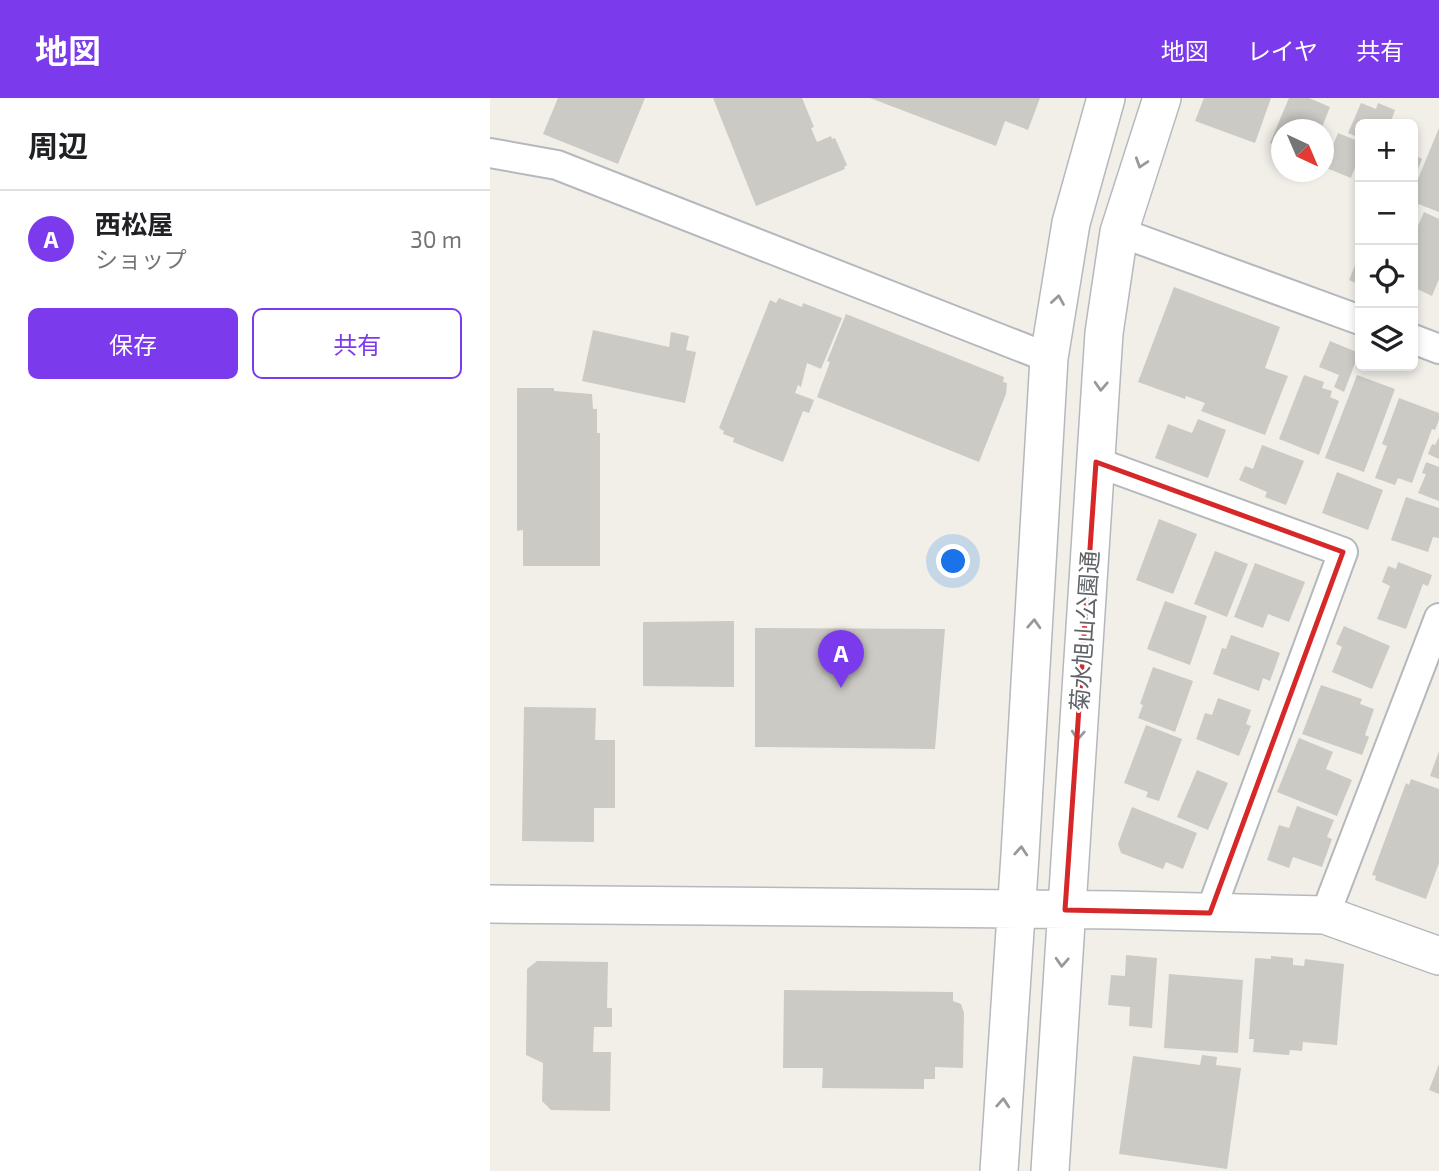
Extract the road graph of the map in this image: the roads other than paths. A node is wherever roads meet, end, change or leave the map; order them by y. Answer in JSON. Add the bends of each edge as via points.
{"nodes":[{"id":1,"x":1105,"y":98,"type":"edge"},
{"id":2,"x":1162,"y":98,"type":"edge"},
{"id":3,"x":490,"y":153,"type":"edge"},
{"id":4,"x":1119,"y":232,"type":"junction"},
{"id":5,"x":1355,"y":318,"type":"edge"},
{"id":6,"x":1418,"y":342,"type":"edge"},
{"id":7,"x":1439,"y":349,"type":"edge"},
{"id":8,"x":1049,"y":358,"type":"junction"},
{"id":9,"x":1096,"y":462,"type":"junction"},
{"id":10,"x":1436,"y":633,"type":"edge"},
{"id":11,"x":490,"y":904,"type":"edge"},
{"id":12,"x":1016,"y":909,"type":"junction"},
{"id":13,"x":1065,"y":910,"type":"junction"},
{"id":14,"x":1210,"y":913,"type":"junction"},
{"id":15,"x":1325,"y":915,"type":"junction"},
{"id":16,"x":1439,"y":956,"type":"edge"},
{"id":17,"x":999,"y":1171,"type":"edge"},
{"id":18,"x":1050,"y":1171,"type":"edge"}],
"edges":[{"from":8,"to":1,"type":"street","one_way":true,"via":[[1071,223]]},
{"from":2,"to":4,"type":"street","name":"菊水旭山公園通","one_way":true},
{"from":3,"to":8,"type":"street","via":[[557,164]]},
{"from":4,"to":5,"type":"street"},
{"from":4,"to":9,"type":"street","name":"菊水旭山公園通","one_way":true,"via":[[1104,332]]},
{"from":6,"to":7,"type":"street"},
{"from":12,"to":8,"type":"street","one_way":true},
{"from":9,"to":13,"type":"street","name":"菊水旭山公園通","one_way":true},
{"from":9,"to":14,"type":"street","via":[[1343,552]]},
{"from":10,"to":15,"type":"street"},
{"from":11,"to":12,"type":"street"},
{"from":12,"to":13,"type":"street"},
{"from":17,"to":12,"type":"street","one_way":true},
{"from":13,"to":14,"type":"street"},
{"from":13,"to":18,"type":"street","name":"菊水旭山公園通","one_way":true},
{"from":14,"to":15,"type":"street"},
{"from":15,"to":16,"type":"street"}]}
